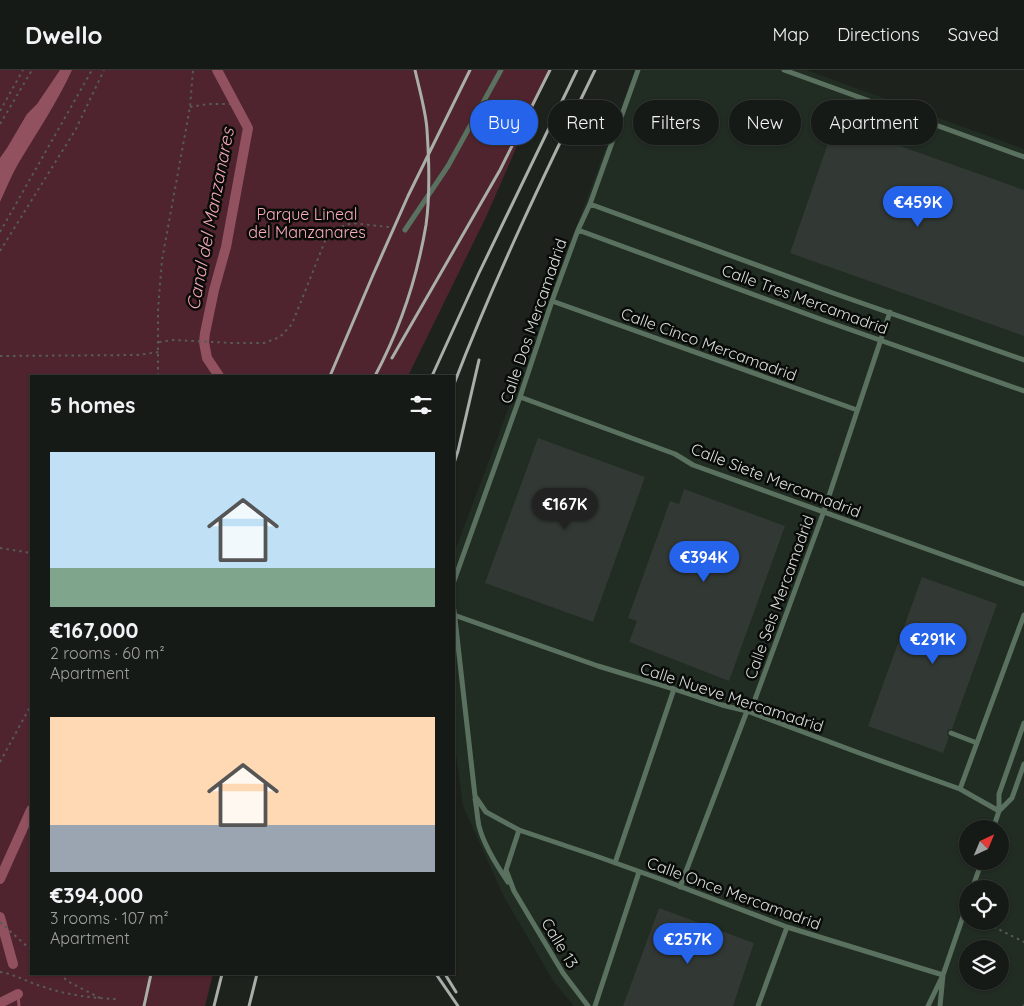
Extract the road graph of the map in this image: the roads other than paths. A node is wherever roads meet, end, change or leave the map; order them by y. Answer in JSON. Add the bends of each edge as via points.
{"nodes":[{"id":1,"x":501,"y":70,"type":"edge"},
{"id":2,"x":638,"y":70,"type":"edge"},
{"id":3,"x":784,"y":70,"type":"edge"},
{"id":4,"x":1024,"y":157,"type":"edge"},
{"id":5,"x":590,"y":204,"type":"junction"},
{"id":6,"x":405,"y":230,"type":"road end"},
{"id":7,"x":578,"y":230,"type":"junction"},
{"id":8,"x":552,"y":301,"type":"junction"},
{"id":9,"x":890,"y":312,"type":"junction"},
{"id":10,"x":881,"y":340,"type":"junction"},
{"id":11,"x":1024,"y":360,"type":"edge"},
{"id":12,"x":1024,"y":391,"type":"edge"},
{"id":13,"x":520,"y":397,"type":"junction"},
{"id":14,"x":857,"y":410,"type":"junction"},
{"id":15,"x":824,"y":511,"type":"junction"},
{"id":16,"x":455,"y":578,"type":"edge"},
{"id":17,"x":1024,"y":584,"type":"edge"},
{"id":18,"x":1024,"y":614,"type":"edge"},
{"id":19,"x":455,"y":615,"type":"edge"},
{"id":20,"x":455,"y":624,"type":"edge"},
{"id":21,"x":674,"y":689,"type":"junction"},
{"id":22,"x":747,"y":711,"type":"junction"},
{"id":23,"x":1024,"y":723,"type":"edge"},
{"id":24,"x":951,"y":733,"type":"dead end"},
{"id":25,"x":977,"y":743,"type":"junction"},
{"id":26,"x":1024,"y":764,"type":"edge"},
{"id":27,"x":960,"y":789,"type":"junction"},
{"id":28,"x":475,"y":796,"type":"junction"},
{"id":29,"x":999,"y":810,"type":"junction"},
{"id":30,"x":996,"y":820,"type":"edge"},
{"id":31,"x":519,"y":830,"type":"junction"},
{"id":32,"x":615,"y":863,"type":"junction"},
{"id":33,"x":639,"y":872,"type":"junction"},
{"id":34,"x":680,"y":887,"type":"junction"},
{"id":35,"x":514,"y":891,"type":"junction"},
{"id":36,"x":787,"y":927,"type":"junction"},
{"id":37,"x":959,"y":928,"type":"edge"},
{"id":38,"x":943,"y":975,"type":"junction"},
{"id":39,"x":588,"y":1006,"type":"edge"},
{"id":40,"x":596,"y":1006,"type":"edge"},
{"id":41,"x":758,"y":1006,"type":"edge"},
{"id":42,"x":928,"y":1006,"type":"edge"},
{"id":43,"x":940,"y":1006,"type":"edge"}],
"edges":[{"from":1,"to":6,"type":"lane","via":[[448,166]]},
{"from":2,"to":5,"type":"lane","name":"Calle Dos Mercamadrid"},
{"from":3,"to":4,"type":"lane"},
{"from":5,"to":7,"type":"lane","name":"Calle Dos Mercamadrid"},
{"from":5,"to":9,"type":"lane","name":"Calle Tres Mercamadrid"},
{"from":7,"to":8,"type":"lane","name":"Calle Dos Mercamadrid"},
{"from":7,"to":10,"type":"lane","name":"Calle Tres Mercamadrid"},
{"from":8,"to":13,"type":"lane","name":"Calle Dos Mercamadrid"},
{"from":8,"to":14,"type":"lane","name":"Calle Cinco Mercamadrid"},
{"from":9,"to":10,"type":"lane","name":"Calle Seis Mercamadrid"},
{"from":9,"to":11,"type":"lane","name":"Calle Tres Mercamadrid"},
{"from":10,"to":12,"type":"lane","name":"Calle Tres Mercamadrid"},
{"from":10,"to":14,"type":"lane","name":"Calle Seis Mercamadrid"},
{"from":13,"to":15,"type":"lane","name":"Calle Siete Mercamadrid"},
{"from":13,"to":16,"type":"lane","name":"Calle Dos Mercamadrid"},
{"from":14,"to":15,"type":"lane","name":"Calle Seis Mercamadrid"},
{"from":15,"to":17,"type":"lane","name":"Calle Siete Mercamadrid"},
{"from":15,"to":22,"type":"lane","name":"Calle Seis Mercamadrid","via":[[754,702]]},
{"from":18,"to":25,"type":"lane"},
{"from":19,"to":21,"type":"lane","name":"Calle Nueve Mercamadrid"},
{"from":20,"to":28,"type":"lane"},
{"from":21,"to":22,"type":"lane","name":"Calle Nueve Mercamadrid"},
{"from":21,"to":32,"type":"lane"},
{"from":22,"to":27,"type":"lane","name":"Calle Nueve Mercamadrid"},
{"from":22,"to":34,"type":"lane","name":"Calle Seis Mercamadrid"},
{"from":23,"to":29,"type":"lane","via":[[999,794]]},
{"from":24,"to":25,"type":"lane"},
{"from":25,"to":27,"type":"lane"},
{"from":26,"to":29,"type":"lane","via":[[1012,798]]},
{"from":27,"to":29,"type":"lane","name":"Calle Nueve Mercamadrid"},
{"from":28,"to":31,"type":"lane","via":[[486,812]]},
{"from":28,"to":35,"type":"lane","name":"Calle 13","via":[[479,827],[485,842]]},
{"from":29,"to":30,"type":"lane"},
{"from":31,"to":32,"type":"lane","name":"Calle Once Mercamadrid"},
{"from":31,"to":35,"type":"lane","name":"Calle 13","via":[[506,870]]},
{"from":32,"to":33,"type":"lane","name":"Calle Once Mercamadrid"},
{"from":33,"to":34,"type":"lane","name":"Calle Once Mercamadrid"},
{"from":33,"to":40,"type":"lane"},
{"from":34,"to":36,"type":"lane","name":"Calle Once Mercamadrid"},
{"from":35,"to":39,"type":"lane","name":"Calle 13","via":[[563,973]]},
{"from":36,"to":38,"type":"lane","name":"Calle Once Mercamadrid"},
{"from":36,"to":41,"type":"lane"},
{"from":37,"to":38,"type":"lane"},
{"from":38,"to":42,"type":"lane"},
{"from":38,"to":43,"type":"lane"}]}
